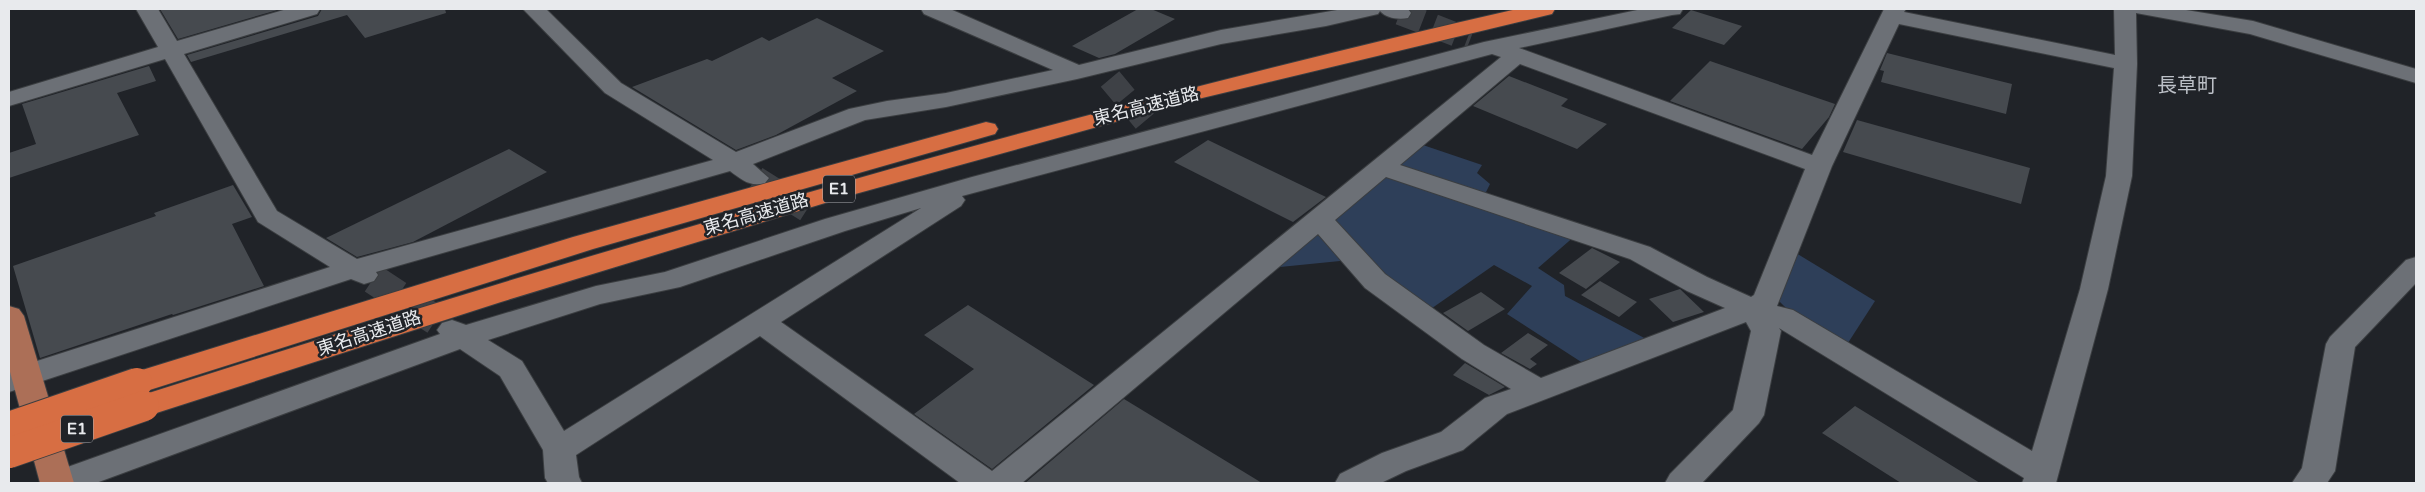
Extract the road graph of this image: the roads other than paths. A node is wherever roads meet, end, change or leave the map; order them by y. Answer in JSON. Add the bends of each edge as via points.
{"nodes":[{"id":1,"x":147,"y":9,"type":"edge"},
{"id":2,"x":310,"y":9,"type":"edge"},
{"id":3,"x":534,"y":9,"type":"edge"},
{"id":4,"x":932,"y":9,"type":"edge"},
{"id":5,"x":1264,"y":9,"type":"edge"},
{"id":6,"x":1370,"y":9,"type":"edge"},
{"id":7,"x":1471,"y":9,"type":"edge"},
{"id":8,"x":1544,"y":9,"type":"edge"},
{"id":9,"x":1672,"y":9,"type":"edge"},
{"id":10,"x":2125,"y":9,"type":"edge"},
{"id":11,"x":2144,"y":9,"type":"edge"},
{"id":12,"x":1893,"y":12,"type":"edge"},
{"id":13,"x":1221,"y":37,"type":"junction"},
{"id":14,"x":1470,"y":40,"type":"tunnel mouth"},
{"id":15,"x":172,"y":50,"type":"junction"},
{"id":16,"x":1505,"y":51,"type":"junction"},
{"id":17,"x":2126,"y":64,"type":"junction"},
{"id":18,"x":1096,"y":73,"type":"junction"},
{"id":19,"x":2416,"y":76,"type":"edge"},
{"id":20,"x":9,"y":99,"type":"edge"},
{"id":21,"x":734,"y":162,"type":"junction"},
{"id":22,"x":1819,"y":166,"type":"junction"},
{"id":23,"x":1382,"y":167,"type":"junction"},
{"id":24,"x":756,"y":178,"type":"tunnel mouth"},
{"id":25,"x":980,"y":182,"type":"junction"},
{"id":26,"x":811,"y":213,"type":"tunnel mouth"},
{"id":27,"x":1320,"y":219,"type":"junction"},
{"id":28,"x":835,"y":225,"type":"junction"},
{"id":29,"x":876,"y":249,"type":"junction"},
{"id":30,"x":2416,"y":266,"type":"edge"},
{"id":31,"x":363,"y":274,"type":"junction"},
{"id":32,"x":1752,"y":309,"type":"junction"},
{"id":33,"x":9,"y":316,"type":"edge"},
{"id":34,"x":761,"y":322,"type":"junction"},
{"id":35,"x":455,"y":332,"type":"junction"},
{"id":36,"x":17,"y":378,"type":"edge"},
{"id":37,"x":1538,"y":391,"type":"junction"},
{"id":38,"x":141,"y":395,"type":"junction"},
{"id":39,"x":9,"y":427,"type":"edge"},
{"id":40,"x":9,"y":453,"type":"edge"},
{"id":41,"x":560,"y":474,"type":"edge"},
{"id":42,"x":2040,"y":478,"type":"edge"},
{"id":43,"x":59,"y":483,"type":"edge"},
{"id":44,"x":984,"y":483,"type":"edge"},
{"id":45,"x":1000,"y":483,"type":"edge"},
{"id":46,"x":1352,"y":483,"type":"edge"},
{"id":47,"x":1682,"y":483,"type":"edge"},
{"id":48,"x":2309,"y":483,"type":"edge"}],
"edges":[{"from":1,"to":15,"type":"street"},
{"from":2,"to":15,"type":"street"},
{"from":3,"to":21,"type":"street","via":[[613,88]]},
{"from":4,"to":18,"type":"street"},
{"from":5,"to":13,"type":"street"},
{"from":6,"to":13,"type":"street"},
{"from":7,"to":38,"type":"highway","name":"東名高速道路","number":"E1","via":[[1097,99],[583,242]]},
{"from":8,"to":38,"type":"highway","name":"東名高速道路","number":"E1","via":[[1109,115],[826,193]]},
{"from":9,"to":16,"type":"street"},
{"from":10,"to":17,"type":"street"},
{"from":11,"to":19,"type":"street","via":[[2252,28]]},
{"from":12,"to":17,"type":"street"},
{"from":12,"to":22,"type":"street"},
{"from":13,"to":18,"type":"street"},
{"from":14,"to":16,"type":"street"},
{"from":15,"to":20,"type":"street"},
{"from":15,"to":31,"type":"street","via":[[267,216]]},
{"from":16,"to":22,"type":"street"},
{"from":16,"to":23,"type":"street"},
{"from":16,"to":25,"type":"street","via":[[1152,128]]},
{"from":17,"to":42,"type":"street","via":[[2119,176],[2094,289]]},
{"from":18,"to":21,"type":"street","via":[[858,114]]},
{"from":21,"to":24,"type":"street"},
{"from":21,"to":31,"type":"street"},
{"from":22,"to":32,"type":"street","via":[[1766,301]]},
{"from":23,"to":27,"type":"street"},
{"from":23,"to":32,"type":"street","via":[[1640,253]]},
{"from":25,"to":28,"type":"street"},
{"from":25,"to":29,"type":"street"},
{"from":26,"to":28,"type":"street"},
{"from":27,"to":37,"type":"street","via":[[1375,281],[1473,352]]},
{"from":27,"to":45,"type":"street"},
{"from":28,"to":29,"type":"street"},
{"from":28,"to":35,"type":"street","via":[[670,280],[596,295]]},
{"from":29,"to":34,"type":"street"},
{"from":30,"to":48,"type":"street","via":[[2341,344],[2318,472]]},
{"from":31,"to":36,"type":"street"},
{"from":32,"to":37,"type":"street"},
{"from":32,"to":42,"type":"street","via":[[1783,317]]},
{"from":32,"to":47,"type":"street","via":[[1766,330],[1748,415]]},
{"from":33,"to":36,"type":"main road"},
{"from":34,"to":41,"type":"street"},
{"from":34,"to":44,"type":"street"},
{"from":35,"to":41,"type":"street","via":[[511,369]]},
{"from":35,"to":43,"type":"street"},
{"from":36,"to":43,"type":"main road"},
{"from":37,"to":46,"type":"street","via":[[1496,406],[1452,441],[1394,462]]},
{"from":38,"to":39,"type":"highway","name":"東名高速道路","number":"E1","bridge":true},
{"from":38,"to":40,"type":"highway","name":"東名高速道路","number":"E1","bridge":true}]}
